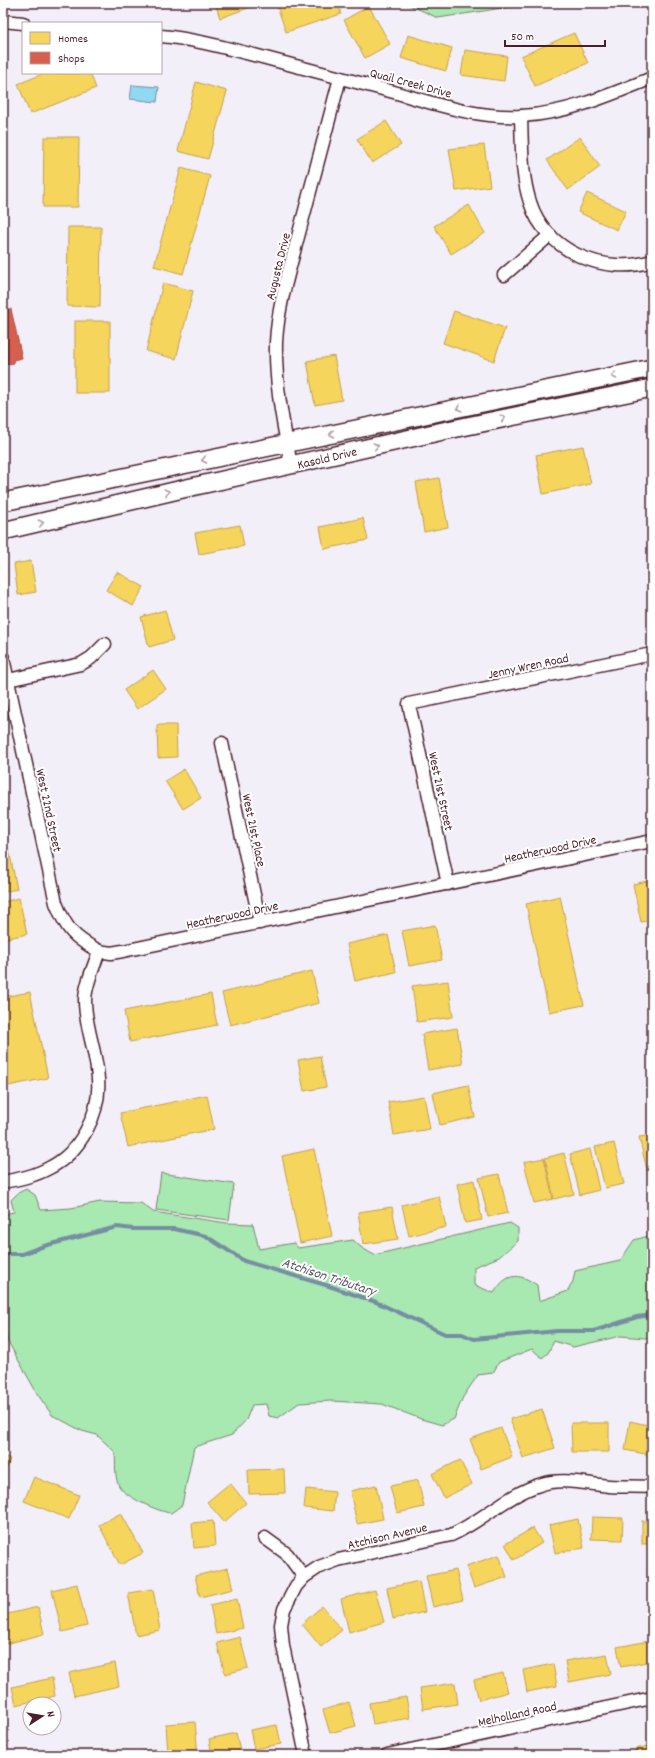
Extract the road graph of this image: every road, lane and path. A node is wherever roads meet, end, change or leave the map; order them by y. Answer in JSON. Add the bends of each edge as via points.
{"nodes":[{"id":1,"x":3,"y":21,"type":"edge"},
{"id":2,"x":22,"y":23,"type":"edge"},
{"id":3,"x":162,"y":36,"type":"edge"},
{"id":4,"x":340,"y":78,"type":"junction"},
{"id":5,"x":652,"y":78,"type":"edge"},
{"id":6,"x":522,"y":116,"type":"junction"},
{"id":7,"x":550,"y":235,"type":"junction"},
{"id":8,"x":652,"y":261,"type":"edge"},
{"id":9,"x":504,"y":275,"type":"dead end"},
{"id":10,"x":652,"y":368,"type":"edge"},
{"id":11,"x":652,"y":388,"type":"edge"},
{"id":12,"x":287,"y":443,"type":"junction"},
{"id":13,"x":291,"y":465,"type":"junction"},
{"id":14,"x":3,"y":502,"type":"edge"},
{"id":15,"x":3,"y":531,"type":"edge"},
{"id":16,"x":105,"y":644,"type":"dead end"},
{"id":17,"x":652,"y":654,"type":"edge"},
{"id":18,"x":3,"y":658,"type":"edge"},
{"id":19,"x":8,"y":680,"type":"junction"},
{"id":20,"x":409,"y":704,"type":"joint"},
{"id":21,"x":222,"y":743,"type":"dead end"},
{"id":22,"x":652,"y":841,"type":"edge"},
{"id":23,"x":448,"y":884,"type":"junction"},
{"id":24,"x":260,"y":923,"type":"junction"},
{"id":25,"x":99,"y":951,"type":"junction"},
{"id":26,"x":3,"y":1182,"type":"edge"},
{"id":27,"x":652,"y":1487,"type":"edge"},
{"id":28,"x":265,"y":1538,"type":"dead end"},
{"id":29,"x":304,"y":1577,"type":"junction"},
{"id":30,"x":652,"y":1698,"type":"edge"},
{"id":31,"x":306,"y":1755,"type":"edge"},
{"id":32,"x":387,"y":1755,"type":"edge"}],
"edges":[{"from":1,"to":2,"type":"street"},
{"from":3,"to":4,"type":"street","name":"Quail Creek Drive","via":[[209,44]]},
{"from":4,"to":6,"type":"street","name":"Quail Creek Drive","via":[[447,108],[475,113]]},
{"from":4,"to":12,"type":"street","name":"Augusta Drive","via":[[288,274],[279,318],[276,340],[277,382]]},
{"from":5,"to":6,"type":"street","name":"Quail Creek Drive","via":[[585,104]]},
{"from":6,"to":7,"type":"street","via":[[523,160],[528,197],[538,219]]},
{"from":7,"to":8,"type":"street","via":[[564,248],[596,263],[628,266]]},
{"from":7,"to":9,"type":"street"},
{"from":10,"to":12,"type":"main road","name":"Kasold Drive","one_way":true},
{"from":13,"to":11,"type":"main road","name":"Kasold Drive","one_way":true},
{"from":12,"to":13,"type":"street","name":"Augusta Drive"},
{"from":12,"to":14,"type":"main road","name":"Kasold Drive","one_way":true},
{"from":15,"to":13,"type":"main road","name":"Kasold Drive","one_way":true},
{"from":16,"to":19,"type":"street","via":[[81,664]]},
{"from":17,"to":20,"type":"street","name":"Jenny Wren Road"},
{"from":18,"to":19,"type":"street","name":"West 22nd Street"},
{"from":19,"to":25,"type":"street","name":"West 22nd Street","via":[[56,903],[63,921],[71,932],[81,942]]},
{"from":20,"to":23,"type":"street","name":"West 21st Street"},
{"from":21,"to":24,"type":"street","name":"West 21st Place"},
{"from":22,"to":23,"type":"street","name":"Heatherwood Drive"},
{"from":23,"to":24,"type":"street","name":"Heatherwood Drive"},
{"from":24,"to":25,"type":"street","name":"Heatherwood Drive","via":[[123,951]]},
{"from":25,"to":26,"type":"street","via":[[85,1000],[99,1081],[92,1119],[83,1136],[62,1160],[51,1168],[36,1175]]},
{"from":27,"to":29,"type":"street","name":"Atchison Avenue","via":[[578,1482],[540,1484],[525,1490],[451,1535],[338,1560],[319,1567]]},
{"from":28,"to":29,"type":"street","via":[[287,1554]]},
{"from":29,"to":31,"type":"street","name":"Atchison Avenue","via":[[290,1596],[281,1625],[283,1646]]},
{"from":30,"to":32,"type":"street","name":"Melholland Road"}]}
